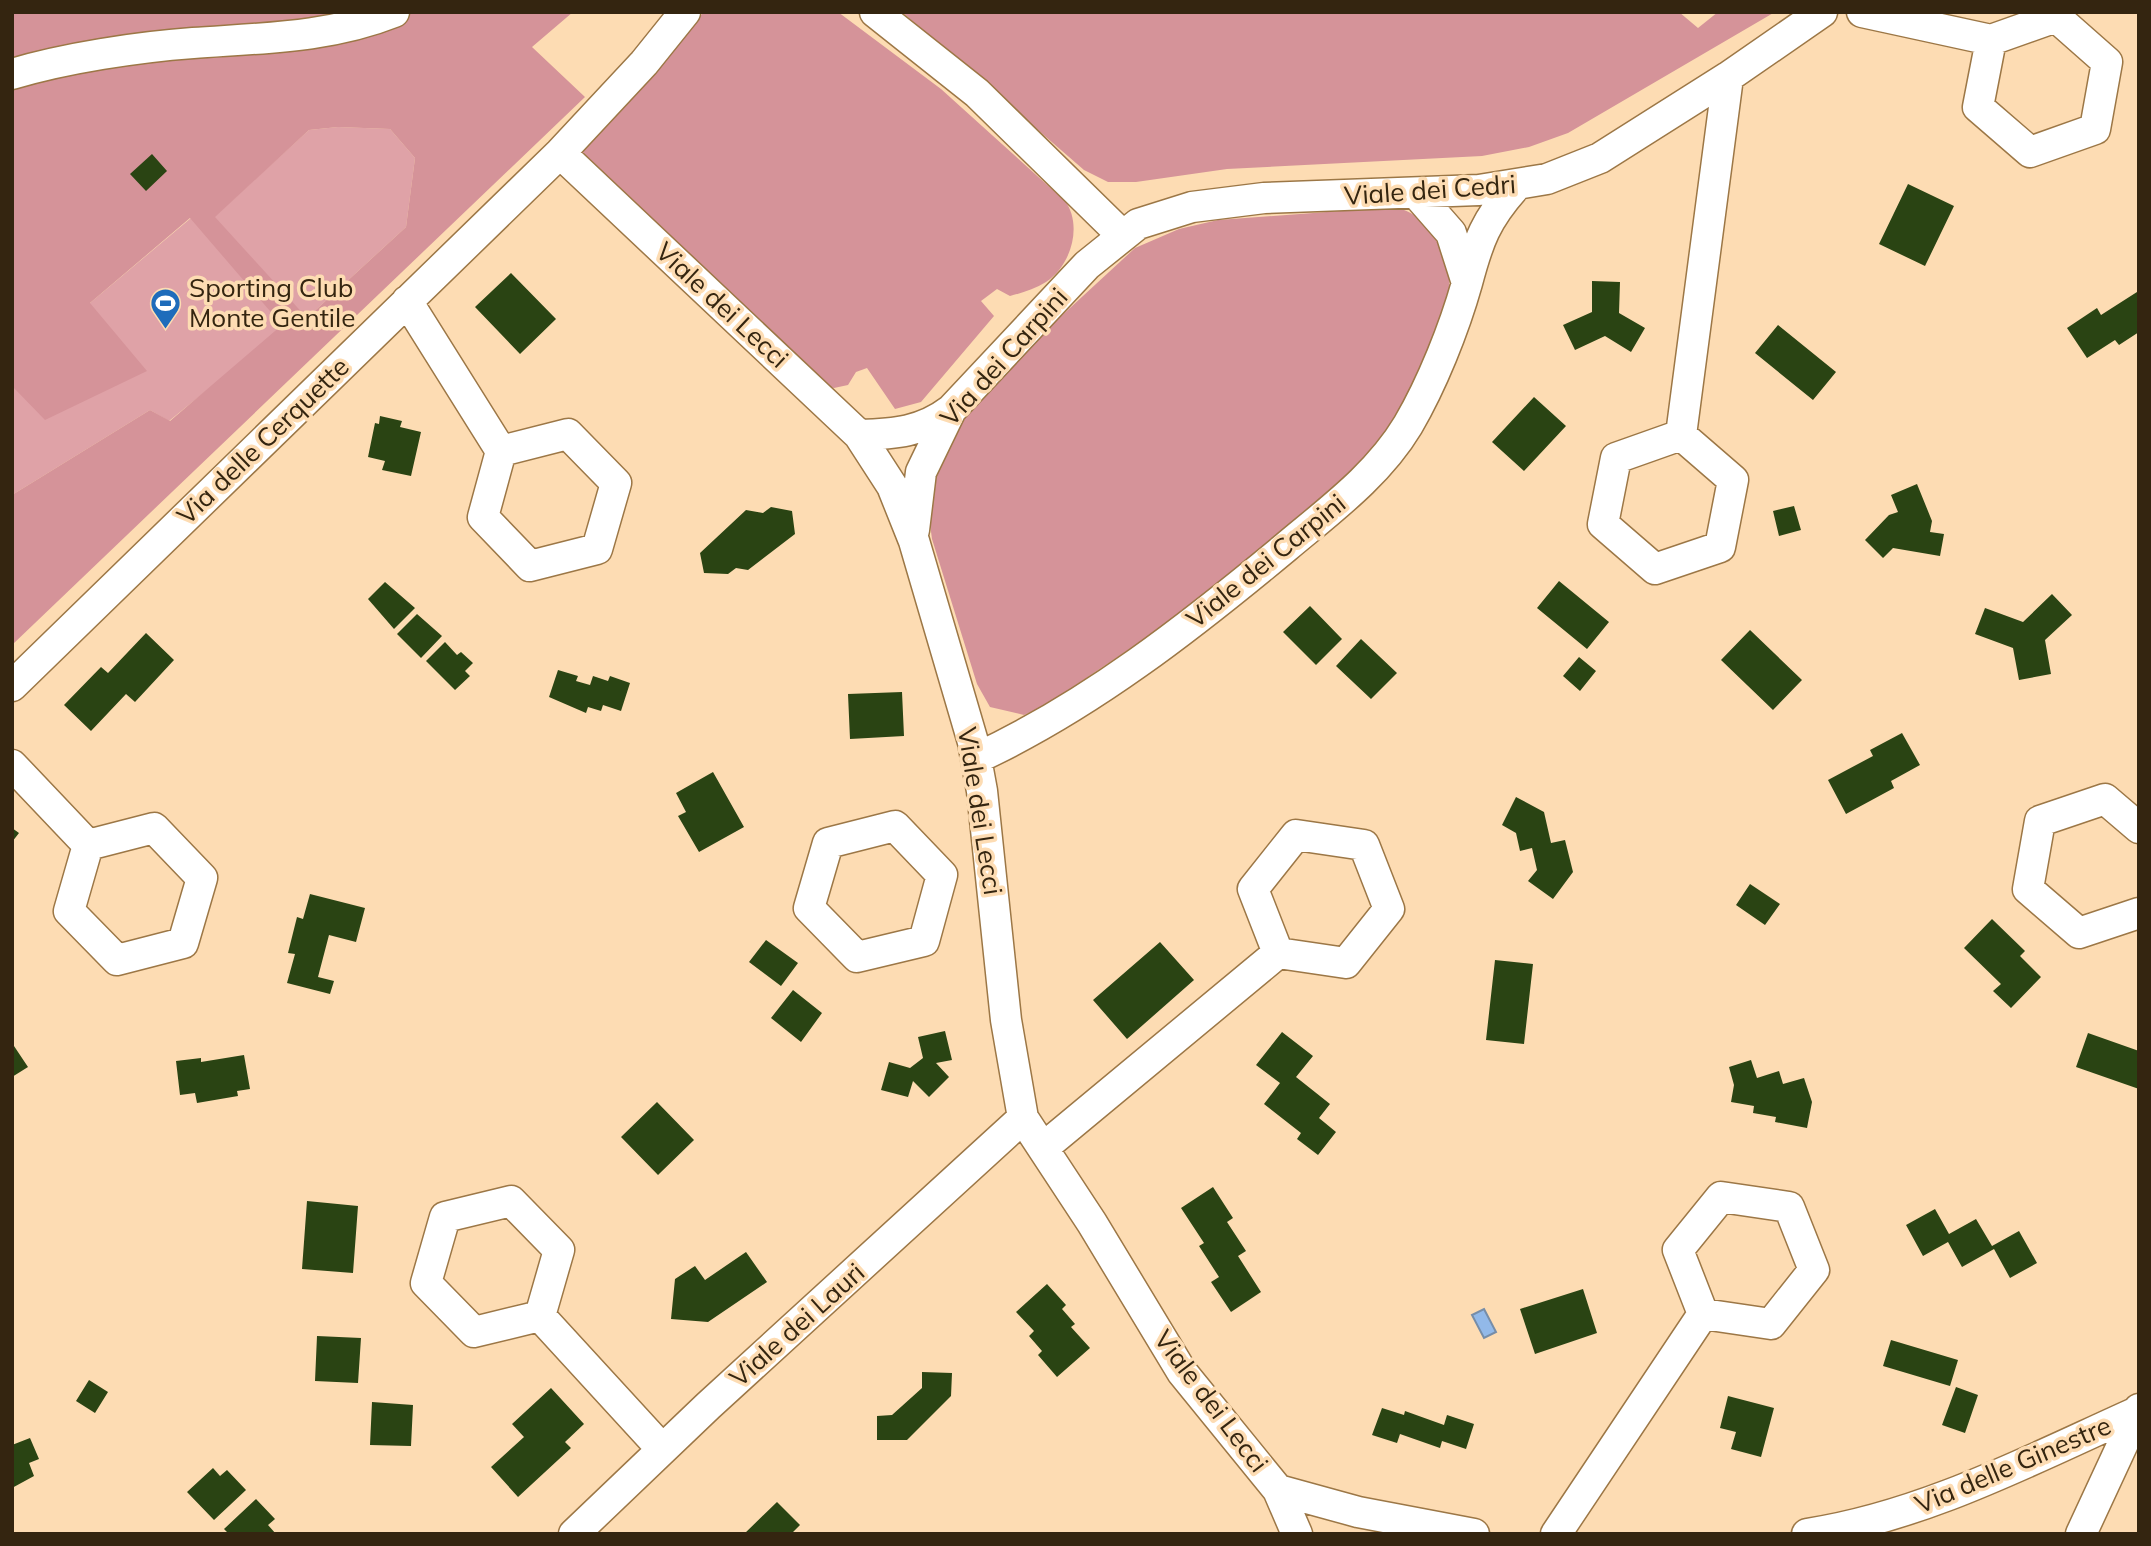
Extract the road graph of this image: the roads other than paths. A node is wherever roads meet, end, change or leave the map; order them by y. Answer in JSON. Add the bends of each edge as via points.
{"nodes":[{"id":1,"x":394,"y":12,"type":"edge"},
{"id":2,"x":685,"y":12,"type":"edge"},
{"id":3,"x":875,"y":12,"type":"edge"},
{"id":4,"x":1822,"y":12,"type":"edge"},
{"id":5,"x":1862,"y":12,"type":"edge"},
{"id":6,"x":1991,"y":40,"type":"junction"},
{"id":7,"x":12,"y":74,"type":"edge"},
{"id":8,"x":1728,"y":77,"type":"junction"},
{"id":9,"x":560,"y":153,"type":"junction"},
{"id":10,"x":1516,"y":186,"type":"junction"},
{"id":11,"x":1416,"y":193,"type":"junction"},
{"id":12,"x":1122,"y":234,"type":"junction"},
{"id":13,"x":1466,"y":284,"type":"junction"},
{"id":14,"x":407,"y":302,"type":"junction"},
{"id":15,"x":951,"y":410,"type":"junction"},
{"id":16,"x":859,"y":435,"type":"junction"},
{"id":17,"x":1681,"y":435,"type":"junction"},
{"id":18,"x":501,"y":451,"type":"junction"},
{"id":19,"x":914,"y":541,"type":"junction"},
{"id":20,"x":12,"y":685,"type":"edge"},
{"id":21,"x":977,"y":758,"type":"junction"},
{"id":22,"x":12,"y":765,"type":"edge"},
{"id":23,"x":2139,"y":828,"type":"edge"},
{"id":24,"x":88,"y":845,"type":"junction"},
{"id":25,"x":942,"y":875,"type":"junction"},
{"id":26,"x":991,"y":875,"type":"junction"},
{"id":27,"x":2139,"y":913,"type":"edge"},
{"id":28,"x":1278,"y":953,"type":"junction"},
{"id":29,"x":1023,"y":1118,"type":"junction"},
{"id":30,"x":1043,"y":1147,"type":"junction"},
{"id":31,"x":1703,"y":1314,"type":"junction"},
{"id":32,"x":540,"y":1316,"type":"junction"},
{"id":33,"x":2138,"y":1411,"type":"edge"},
{"id":34,"x":662,"y":1450,"type":"junction"},
{"id":35,"x":1278,"y":1490,"type":"junction"},
{"id":36,"x":575,"y":1534,"type":"edge"},
{"id":37,"x":1297,"y":1534,"type":"edge"},
{"id":38,"x":1474,"y":1534,"type":"edge"},
{"id":39,"x":1556,"y":1534,"type":"edge"},
{"id":40,"x":1807,"y":1534,"type":"edge"},
{"id":41,"x":2081,"y":1534,"type":"edge"}],
"edges":[{"from":1,"to":7,"type":"street","via":[[319,34],[163,46]]},
{"from":2,"to":9,"type":"street","name":"Via delle Cerquette"},
{"from":3,"to":12,"type":"street","via":[[977,93]]},
{"from":4,"to":8,"type":"street","name":"Viale dei Cedri"},
{"from":5,"to":6,"type":"street"},
{"from":6,"to":6,"type":"street","via":[[1978,107],[2030,152],[2095,129],[2108,62],[2056,17]]},
{"from":8,"to":10,"type":"street","name":"Viale dei Cedri","via":[[1600,158]]},
{"from":8,"to":17,"type":"street"},
{"from":9,"to":14,"type":"street","name":"Via delle Cerquette"},
{"from":9,"to":16,"type":"street","name":"Viale dei Lecci"},
{"from":10,"to":11,"type":"street","name":"Viale dei Cedri"},
{"from":10,"to":13,"type":"street","name":"Viale dei Carpini","via":[[1482,231]]},
{"from":11,"to":12,"type":"street","name":"Viale dei Cedri","via":[[1264,198],[1192,207],[1154,217]]},
{"from":11,"to":13,"type":"street","via":[[1451,233]]},
{"from":12,"to":15,"type":"street","name":"Via dei Carpini","via":[[1087,265]]},
{"from":13,"to":21,"type":"street","name":"Viale dei Carpini","via":[[1420,404],[1397,443],[1357,487],[1201,616],[1034,730]]},
{"from":14,"to":18,"type":"street"},
{"from":14,"to":20,"type":"street","name":"Via delle Cerquette"},
{"from":15,"to":16,"type":"street","via":[[916,430]]},
{"from":15,"to":19,"type":"street","name":"Via dei Carpini","via":[[921,472]]},
{"from":16,"to":19,"type":"street","name":"Viale dei Lecci","via":[[892,486]]},
{"from":17,"to":17,"type":"street","via":[[1616,458],[1603,524],[1655,569],[1720,547],[1723,533],[1733,480]]},
{"from":18,"to":18,"type":"street","via":[[483,517],[530,566],[597,549],[616,483],[568,434]]},
{"from":19,"to":21,"type":"street","name":"Viale dei Lecci"},
{"from":21,"to":26,"type":"street","name":"Viale dei Lecci"},
{"from":22,"to":24,"type":"street"},
{"from":23,"to":27,"type":"street","via":[[2105,799],[2040,821],[2028,888],[2080,933]]},
{"from":24,"to":24,"type":"street","via":[[69,911],[117,960],[183,943],[202,877],[154,828]]},
{"from":25,"to":25,"type":"street","via":[[895,826],[828,842],[809,908],[857,957],[884,951],[924,941]]},
{"from":25,"to":26,"type":"street"},
{"from":26,"to":29,"type":"street","name":"Viale dei Lecci","via":[[1006,1020]]},
{"from":28,"to":28,"type":"street","via":[[1346,963],[1389,909],[1364,845],[1296,835],[1253,889]]},
{"from":28,"to":30,"type":"street"},
{"from":29,"to":30,"type":"street","name":"Viale dei Lecci"},
{"from":29,"to":34,"type":"street","name":"Viale dei Lauri"},
{"from":30,"to":35,"type":"street","name":"Viale dei Lecci","via":[[1182,1372]]},
{"from":31,"to":31,"type":"street","via":[[1771,1324],[1806,1281],[1814,1270],[1789,1207],[1721,1197],[1678,1250]]},
{"from":31,"to":39,"type":"street"},
{"from":32,"to":32,"type":"street","via":[[559,1250],[511,1201],[445,1217],[426,1283],[474,1332]]},
{"from":32,"to":34,"type":"street"},
{"from":33,"to":40,"type":"street","name":"Via delle Ginestre","via":[[1935,1501],[1877,1521]]},
{"from":33,"to":41,"type":"street"},
{"from":34,"to":36,"type":"street","name":"Viale dei Lauri"},
{"from":35,"to":37,"type":"street","name":"Viale dei Lecci"},
{"from":35,"to":38,"type":"street","via":[[1358,1512]]}]}
